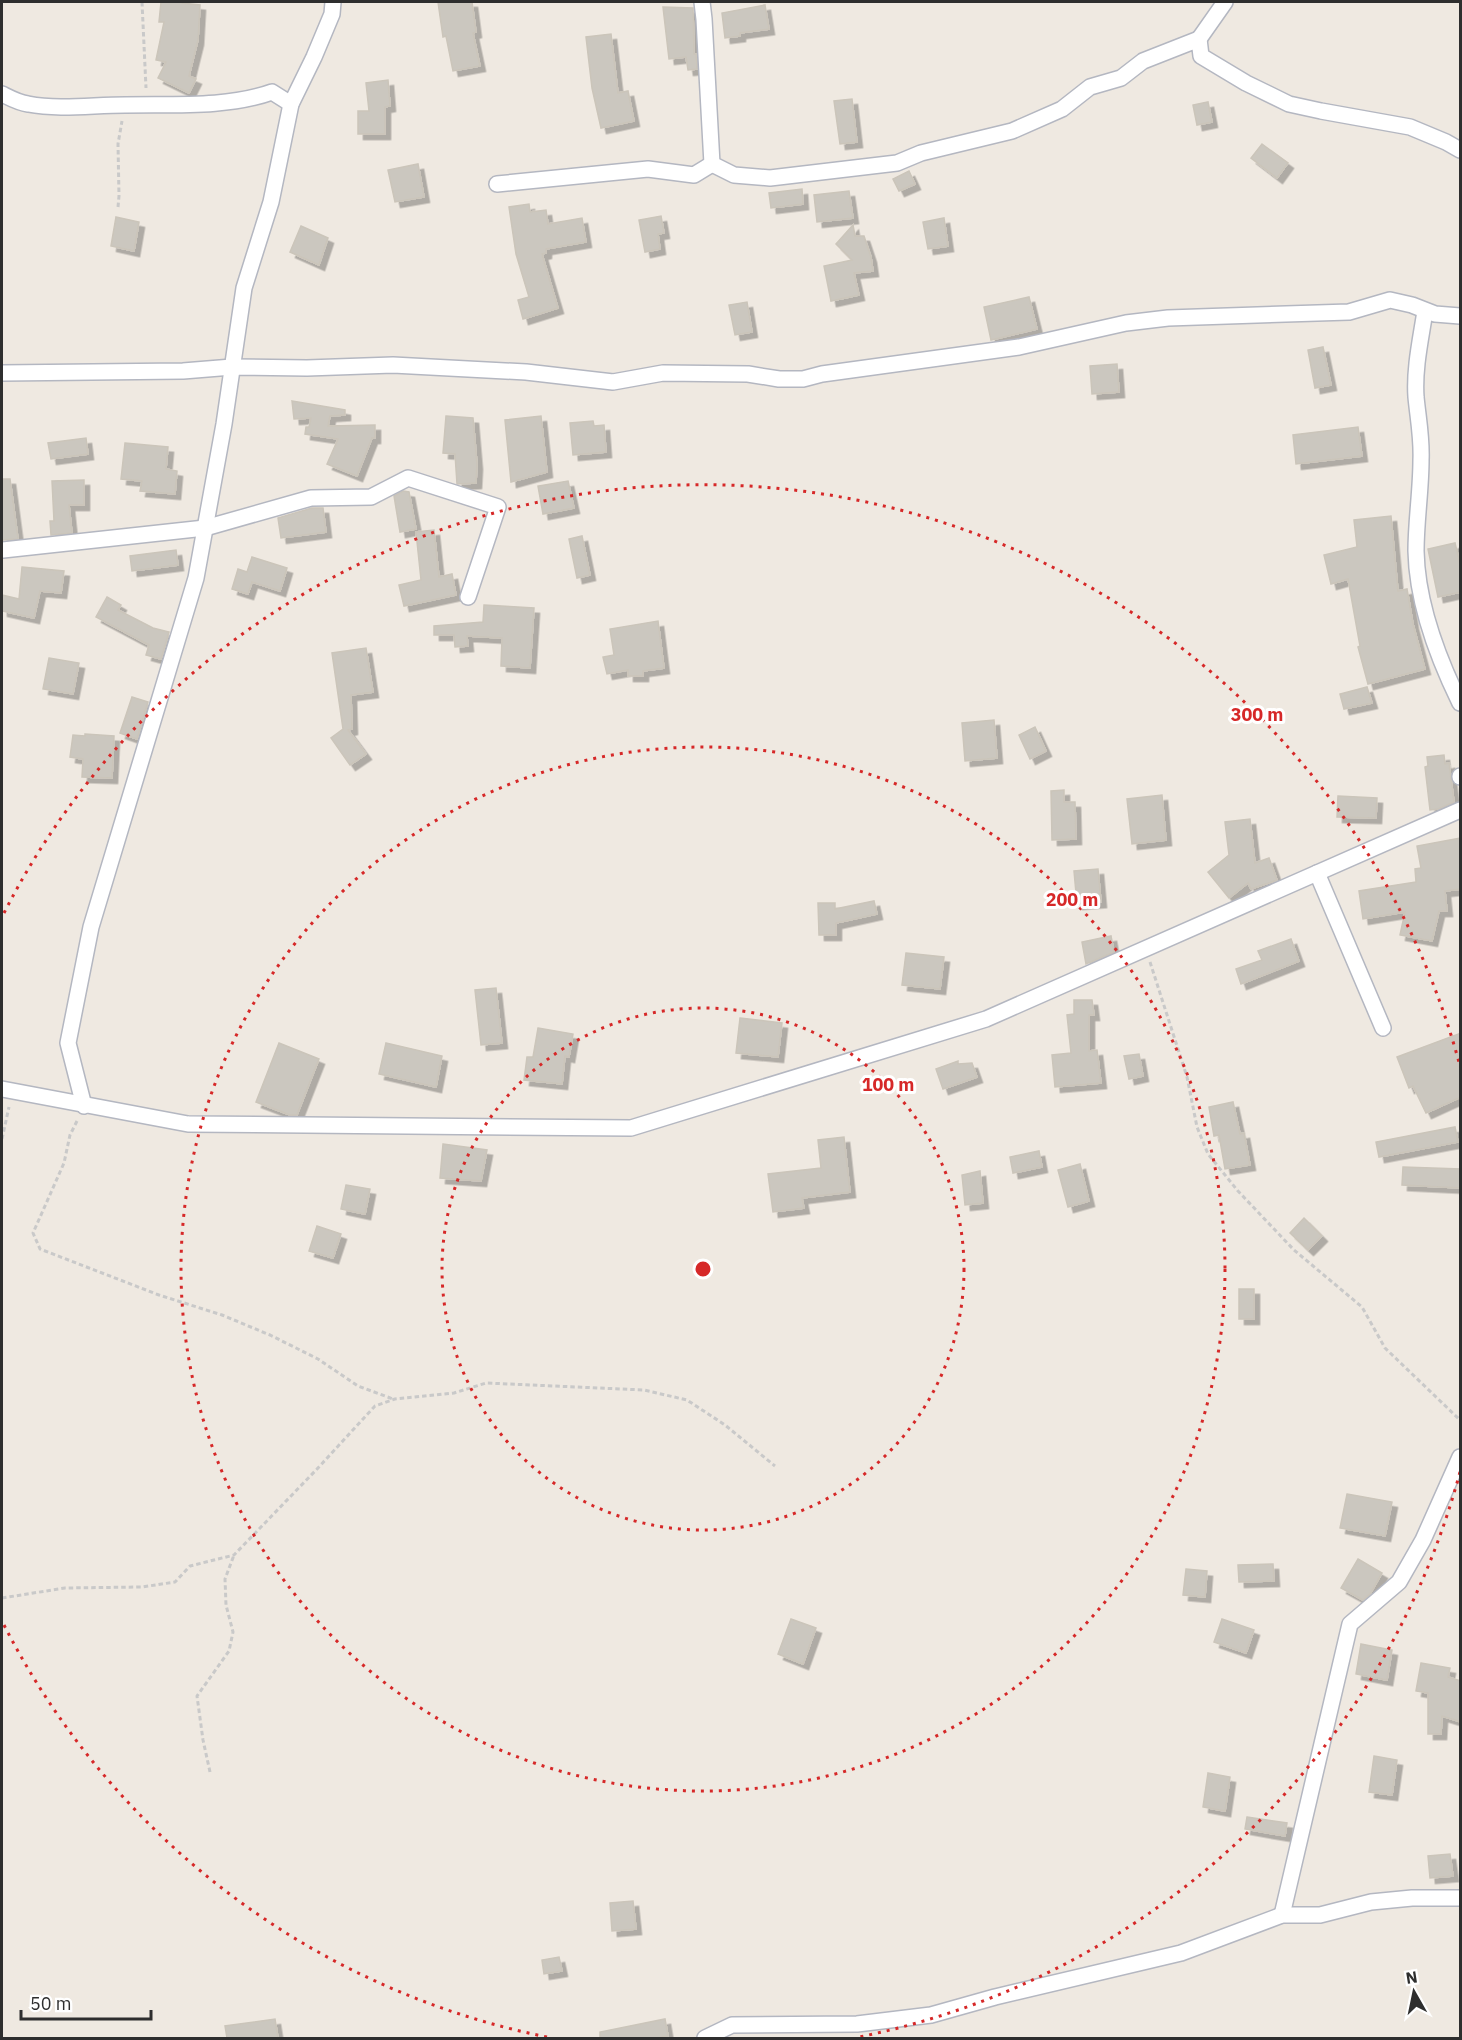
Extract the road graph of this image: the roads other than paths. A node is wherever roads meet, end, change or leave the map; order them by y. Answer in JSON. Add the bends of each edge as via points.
{"nodes":[{"id":1,"x":333,"y":2,"type":"edge"},
{"id":2,"x":702,"y":2,"type":"edge"},
{"id":3,"x":1225,"y":2,"type":"edge"},
{"id":4,"x":1199,"y":39,"type":"junction"},
{"id":5,"x":2,"y":94,"type":"edge"},
{"id":6,"x":291,"y":104,"type":"junction"},
{"id":7,"x":1461,"y":150,"type":"edge"},
{"id":8,"x":712,"y":164,"type":"junction"},
{"id":9,"x":497,"y":184,"type":"dead end"},
{"id":10,"x":1425,"y":311,"type":"junction"},
{"id":11,"x":1461,"y":316,"type":"edge"},
{"id":12,"x":232,"y":368,"type":"junction"},
{"id":13,"x":2,"y":373,"type":"edge"},
{"id":14,"x":205,"y":528,"type":"junction"},
{"id":15,"x":3,"y":550,"type":"edge"},
{"id":16,"x":468,"y":597,"type":"dead end"},
{"id":17,"x":1461,"y":703,"type":"edge"},
{"id":18,"x":1461,"y":810,"type":"edge"},
{"id":19,"x":1317,"y":873,"type":"junction"},
{"id":20,"x":1383,"y":1028,"type":"dead end"},
{"id":21,"x":8,"y":1090,"type":"edge"},
{"id":22,"x":84,"y":1106,"type":"junction"},
{"id":23,"x":1461,"y":1457,"type":"edge"},
{"id":24,"x":1461,"y":1898,"type":"edge"},
{"id":25,"x":1281,"y":1915,"type":"junction"},
{"id":26,"x":705,"y":2038,"type":"edge"}],
"edges":[{"from":1,"to":6,"type":"street","via":[[332,14]]},
{"from":2,"to":8,"type":"street"},
{"from":3,"to":4,"type":"street"},
{"from":4,"to":7,"type":"street","via":[[1201,56],[1289,104],[1410,127]]},
{"from":4,"to":8,"type":"street","via":[[1143,61],[1121,78],[1090,87],[1062,109],[1012,131],[921,153],[897,163],[770,178],[734,175]]},
{"from":5,"to":6,"type":"street","via":[[26,104],[71,108],[174,106],[255,98],[272,92]]},
{"from":6,"to":12,"type":"street","via":[[271,202],[244,288]]},
{"from":8,"to":9,"type":"street","via":[[694,175],[648,169]]},
{"from":10,"to":11,"type":"street"},
{"from":10,"to":12,"type":"street","via":[[1390,300],[1349,312],[1168,318],[1019,346],[803,379],[748,374],[663,374],[613,382],[486,369],[393,365]]},
{"from":10,"to":17,"type":"street","via":[[1416,395],[1421,460],[1416,552],[1430,629]]},
{"from":12,"to":13,"type":"street"},
{"from":12,"to":14,"type":"street"},
{"from":14,"to":15,"type":"street"},
{"from":14,"to":16,"type":"street","via":[[311,498],[371,497],[408,478],[498,507]]},
{"from":14,"to":22,"type":"street","via":[[196,578],[91,927],[68,1043]]},
{"from":18,"to":19,"type":"street"},
{"from":19,"to":20,"type":"street"},
{"from":19,"to":22,"type":"street","via":[[987,1019],[631,1128],[188,1124]]},
{"from":21,"to":22,"type":"street"},
{"from":23,"to":25,"type":"street","via":[[1399,1582],[1350,1624]]},
{"from":24,"to":25,"type":"street","via":[[1412,1898],[1371,1902],[1320,1915]]},
{"from":25,"to":26,"type":"street","via":[[1181,1953],[995,1996],[931,2015],[857,2024],[732,2025]]}]}
